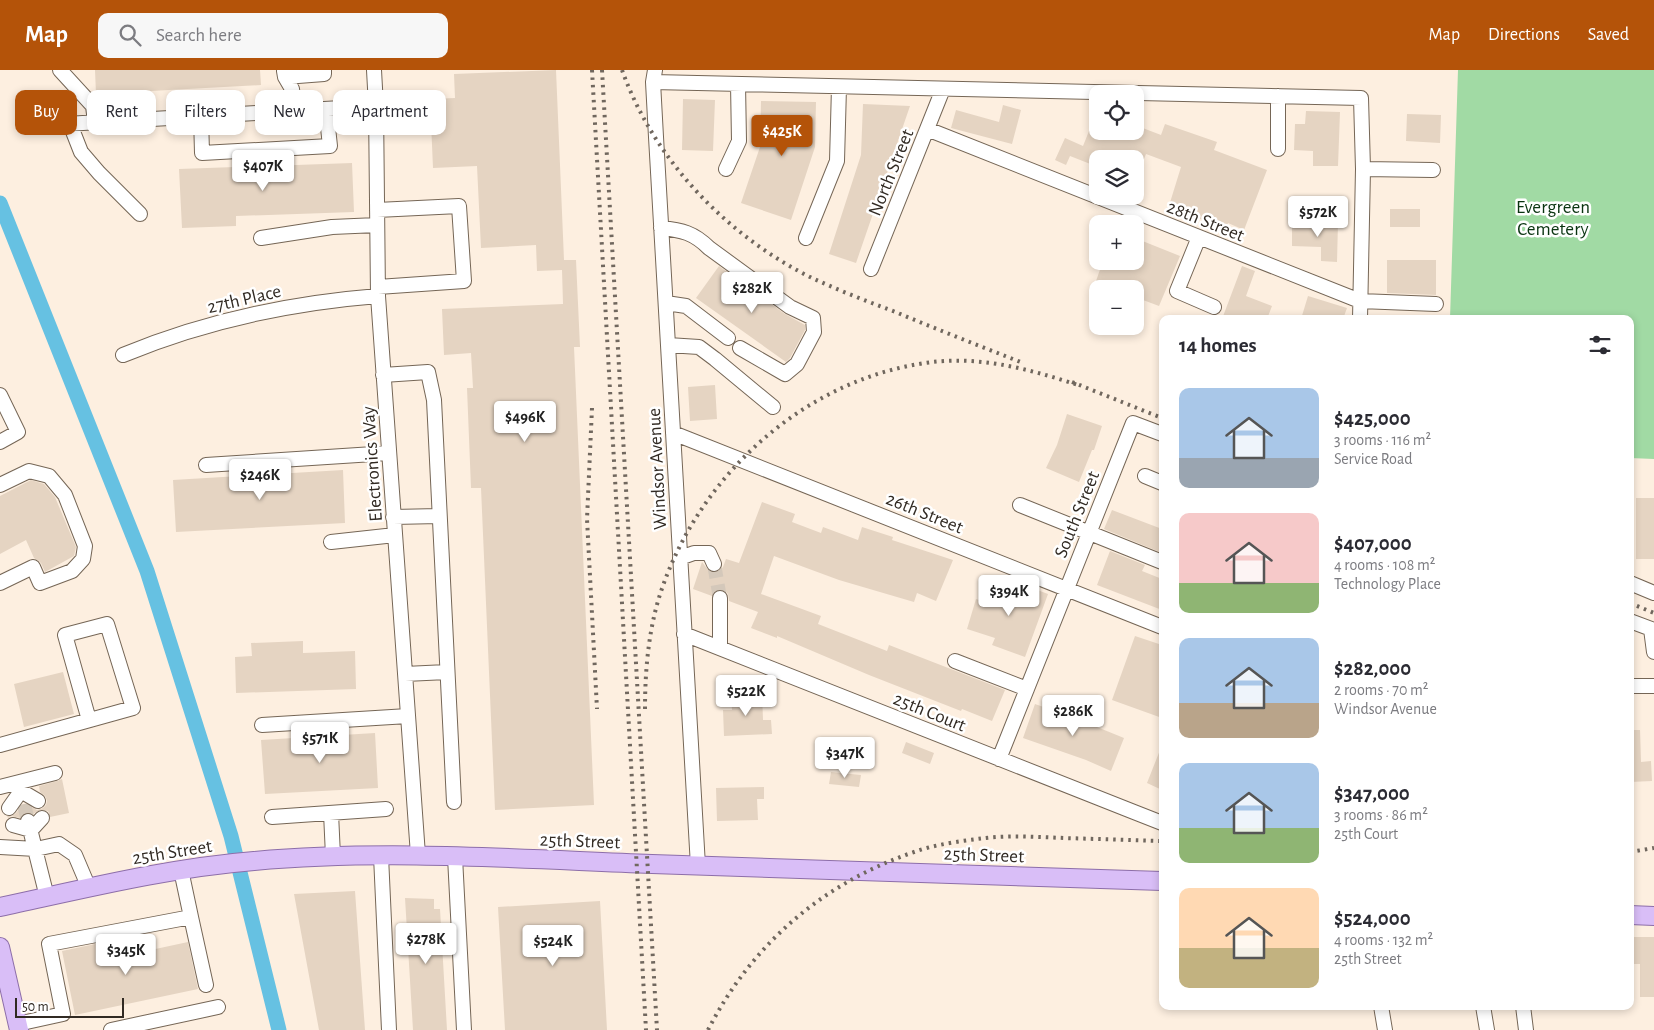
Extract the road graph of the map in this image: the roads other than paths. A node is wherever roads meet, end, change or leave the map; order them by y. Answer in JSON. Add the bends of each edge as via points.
{"nodes":[{"id":1,"x":60,"y":70,"type":"edge"},
{"id":2,"x":324,"y":70,"type":"edge"},
{"id":3,"x":374,"y":70,"type":"edge"},
{"id":4,"x":285,"y":74,"type":"edge"},
{"id":5,"x":654,"y":76,"type":"edge"},
{"id":6,"x":738,"y":84,"type":"junction"},
{"id":7,"x":839,"y":86,"type":"junction"},
{"id":8,"x":943,"y":89,"type":"junction"},
{"id":9,"x":292,"y":90,"type":"edge"},
{"id":10,"x":375,"y":90,"type":"edge"},
{"id":11,"x":1278,"y":96,"type":"junction"},
{"id":12,"x":87,"y":99,"type":"edge"},
{"id":13,"x":323,"y":109,"type":"edge"},
{"id":14,"x":326,"y":109,"type":"junction"},
{"id":15,"x":333,"y":109,"type":"edge"},
{"id":16,"x":927,"y":129,"type":"junction"},
{"id":17,"x":75,"y":135,"type":"edge"},
{"id":18,"x":202,"y":135,"type":"edge"},
{"id":19,"x":376,"y":135,"type":"edge"},
{"id":20,"x":1278,"y":149,"type":"dead end"},
{"id":21,"x":1363,"y":169,"type":"junction"},
{"id":22,"x":726,"y":170,"type":"dead end"},
{"id":23,"x":1433,"y":170,"type":"dead end"},
{"id":24,"x":377,"y":210,"type":"junction"},
{"id":25,"x":140,"y":214,"type":"dead end"},
{"id":26,"x":377,"y":225,"type":"junction"},
{"id":27,"x":661,"y":228,"type":"junction"},
{"id":28,"x":1199,"y":237,"type":"junction"},
{"id":29,"x":261,"y":238,"type":"dead end"},
{"id":30,"x":806,"y":238,"type":"dead end"},
{"id":31,"x":871,"y":269,"type":"dead end"},
{"id":32,"x":378,"y":291,"type":"junction"},
{"id":33,"x":1360,"y":301,"type":"junction"},
{"id":34,"x":666,"y":304,"type":"junction"},
{"id":35,"x":1436,"y":304,"type":"dead end"},
{"id":36,"x":1214,"y":307,"type":"dead end"},
{"id":37,"x":1360,"y":315,"type":"edge"},
{"id":38,"x":728,"y":338,"type":"dead end"},
{"id":39,"x":668,"y":345,"type":"junction"},
{"id":40,"x":740,"y":348,"type":"dead end"},
{"id":41,"x":123,"y":355,"type":"dead end"},
{"id":42,"x":383,"y":375,"type":"junction"},
{"id":43,"x":0,"y":395,"type":"edge"},
{"id":44,"x":773,"y":407,"type":"dead end"},
{"id":45,"x":673,"y":433,"type":"junction"},
{"id":46,"x":1159,"y":433,"type":"edge"},
{"id":47,"x":0,"y":442,"type":"edge"},
{"id":48,"x":389,"y":453,"type":"junction"},
{"id":49,"x":206,"y":465,"type":"dead end"},
{"id":50,"x":1146,"y":476,"type":"dead end"},
{"id":51,"x":1159,"y":482,"type":"edge"},
{"id":52,"x":0,"y":485,"type":"edge"},
{"id":53,"x":1020,"y":505,"type":"dead end"},
{"id":54,"x":439,"y":516,"type":"junction"},
{"id":55,"x":393,"y":517,"type":"junction"},
{"id":56,"x":1089,"y":533,"type":"junction"},
{"id":57,"x":395,"y":536,"type":"junction"},
{"id":58,"x":331,"y":542,"type":"dead end"},
{"id":59,"x":680,"y":558,"type":"junction"},
{"id":60,"x":1159,"y":561,"type":"edge"},
{"id":61,"x":714,"y":564,"type":"dead end"},
{"id":62,"x":0,"y":583,"type":"edge"},
{"id":63,"x":1634,"y":586,"type":"edge"},
{"id":64,"x":1067,"y":589,"type":"junction"},
{"id":65,"x":1654,"y":593,"type":"edge"},
{"id":66,"x":720,"y":598,"type":"tunnel mouth"},
{"id":67,"x":1634,"y":623,"type":"edge"},
{"id":68,"x":1159,"y":626,"type":"edge"},
{"id":69,"x":1653,"y":630,"type":"edge"},
{"id":70,"x":684,"y":634,"type":"junction"},
{"id":71,"x":720,"y":648,"type":"junction"},
{"id":72,"x":1654,"y":652,"type":"edge"},
{"id":73,"x":955,"y":661,"type":"dead end"},
{"id":74,"x":447,"y":672,"type":"junction"},
{"id":75,"x":405,"y":674,"type":"junction"},
{"id":76,"x":1634,"y":686,"type":"edge"},
{"id":77,"x":1654,"y":686,"type":"edge"},
{"id":78,"x":1027,"y":689,"type":"junction"},
{"id":79,"x":408,"y":716,"type":"junction"},
{"id":80,"x":89,"y":720,"type":"junction"},
{"id":81,"x":262,"y":725,"type":"dead end"},
{"id":82,"x":0,"y":746,"type":"edge"},
{"id":83,"x":999,"y":759,"type":"junction"},
{"id":84,"x":55,"y":774,"type":"dead end"},
{"id":85,"x":0,"y":787,"type":"edge"},
{"id":86,"x":25,"y":795,"type":"junction"},
{"id":87,"x":454,"y":802,"type":"dead end"},
{"id":88,"x":9,"y":808,"type":"dead end"},
{"id":89,"x":386,"y":809,"type":"dead end"},
{"id":90,"x":332,"y":813,"type":"junction"},
{"id":91,"x":272,"y":816,"type":"dead end"},
{"id":92,"x":1159,"y":822,"type":"edge"},
{"id":93,"x":13,"y":825,"type":"dead end"},
{"id":94,"x":0,"y":847,"type":"edge"},
{"id":95,"x":36,"y":849,"type":"junction"},
{"id":96,"x":418,"y":855,"type":"junction"},
{"id":97,"x":333,"y":856,"type":"junction"},
{"id":98,"x":381,"y":856,"type":"junction"},
{"id":99,"x":455,"y":857,"type":"junction"},
{"id":100,"x":698,"y":866,"type":"junction"},
{"id":101,"x":181,"y":870,"type":"junction"},
{"id":102,"x":1159,"y":881,"type":"edge"},
{"id":103,"x":89,"y":888,"type":"junction"},
{"id":104,"x":47,"y":897,"type":"junction"},
{"id":105,"x":0,"y":907,"type":"edge"},
{"id":106,"x":1634,"y":915,"type":"edge"},
{"id":107,"x":1654,"y":916,"type":"edge"},
{"id":108,"x":191,"y":917,"type":"junction"},
{"id":109,"x":0,"y":947,"type":"edge"},
{"id":110,"x":206,"y":985,"type":"dead end"},
{"id":111,"x":218,"y":1007,"type":"dead end"},
{"id":112,"x":1382,"y":1010,"type":"edge"},
{"id":113,"x":1484,"y":1010,"type":"edge"},
{"id":114,"x":1524,"y":1010,"type":"edge"},
{"id":115,"x":18,"y":1027,"type":"edge"},
{"id":116,"x":111,"y":1030,"type":"edge"},
{"id":117,"x":389,"y":1030,"type":"edge"},
{"id":118,"x":464,"y":1030,"type":"edge"},
{"id":119,"x":1385,"y":1030,"type":"edge"},
{"id":120,"x":1487,"y":1030,"type":"edge"},
{"id":121,"x":1526,"y":1030,"type":"edge"}],
"edges":[{"from":1,"to":12,"type":"street"},
{"from":2,"to":4,"type":"street","via":[[324,74]]},
{"from":3,"to":10,"type":"street","name":"Electronics Way"},
{"from":4,"to":9,"type":"street"},
{"from":5,"to":6,"type":"street"},
{"from":5,"to":27,"type":"street","name":"Windsor Avenue"},
{"from":6,"to":7,"type":"street"},
{"from":6,"to":22,"type":"street","via":[[739,141]]},
{"from":7,"to":8,"type":"street"},
{"from":7,"to":30,"type":"street","via":[[837,160]]},
{"from":8,"to":11,"type":"street"},
{"from":8,"to":16,"type":"street","name":"North Street"},
{"from":11,"to":20,"type":"street"},
{"from":11,"to":21,"type":"street","via":[[1361,98]]},
{"from":13,"to":14,"type":"street"},
{"from":14,"to":15,"type":"street"},
{"from":14,"to":18,"type":"street","via":[[330,146],[202,152]]},
{"from":16,"to":28,"type":"street","name":"28th Street"},
{"from":16,"to":31,"type":"street","name":"North Street"},
{"from":17,"to":25,"type":"street","via":[[82,152],[99,173]]},
{"from":19,"to":24,"type":"street","name":"Electronics Way"},
{"from":21,"to":23,"type":"street"},
{"from":21,"to":33,"type":"street"},
{"from":24,"to":26,"type":"street","name":"Electronics Way"},
{"from":24,"to":32,"type":"street","name":"27th Place","via":[[459,206],[464,281]]},
{"from":26,"to":29,"type":"street","via":[[332,227]]},
{"from":26,"to":32,"type":"street","name":"Electronics Way"},
{"from":27,"to":34,"type":"street","name":"Windsor Avenue"},
{"from":27,"to":40,"type":"street","via":[[679,230],[699,238],[790,307],[813,318],[814,332],[797,364],[785,374]]},
{"from":28,"to":33,"type":"street","name":"28th Street"},
{"from":28,"to":36,"type":"street","via":[[1177,291]]},
{"from":32,"to":41,"type":"street","name":"27th Place","via":[[236,318]]},
{"from":32,"to":42,"type":"street","name":"Electronics Way"},
{"from":33,"to":35,"type":"street","name":"28th Street"},
{"from":33,"to":37,"type":"street"},
{"from":34,"to":38,"type":"street","via":[[686,306]]},
{"from":34,"to":39,"type":"street","name":"Windsor Avenue"},
{"from":39,"to":44,"type":"street","via":[[698,346]]},
{"from":39,"to":45,"type":"street","name":"Windsor Avenue"},
{"from":42,"to":48,"type":"street","name":"Electronics Way"},
{"from":42,"to":54,"type":"street","via":[[428,372],[434,400]]},
{"from":43,"to":47,"type":"street","via":[[18,432]]},
{"from":45,"to":59,"type":"street","name":"Windsor Avenue"},
{"from":45,"to":64,"type":"street","name":"26th Street"},
{"from":46,"to":56,"type":"street","name":"South Street","via":[[1133,422]]},
{"from":48,"to":49,"type":"street"},
{"from":48,"to":55,"type":"street","name":"Electronics Way"},
{"from":50,"to":51,"type":"street"},
{"from":52,"to":62,"type":"street","via":[[29,471],[49,476],[65,495],[85,546],[84,559],[72,571],[40,583],[34,567]]},
{"from":53,"to":56,"type":"street"},
{"from":54,"to":55,"type":"street"},
{"from":54,"to":74,"type":"street"},
{"from":55,"to":57,"type":"street","name":"Electronics Way"},
{"from":56,"to":60,"type":"street"},
{"from":56,"to":64,"type":"street","name":"South Street"},
{"from":57,"to":58,"type":"street"},
{"from":57,"to":75,"type":"street","name":"Electronics Way"},
{"from":59,"to":61,"type":"street","via":[[694,553],[709,553]]},
{"from":59,"to":70,"type":"street","name":"Windsor Avenue"},
{"from":63,"to":65,"type":"street"},
{"from":64,"to":68,"type":"street","name":"26th Street"},
{"from":64,"to":78,"type":"street","name":"South Street"},
{"from":66,"to":71,"type":"street"},
{"from":67,"to":69,"type":"street"},
{"from":69,"to":72,"type":"street"},
{"from":70,"to":71,"type":"street","name":"25th Court"},
{"from":70,"to":100,"type":"street","name":"Windsor Avenue"},
{"from":71,"to":83,"type":"street","name":"25th Court"},
{"from":73,"to":78,"type":"street"},
{"from":74,"to":75,"type":"street"},
{"from":74,"to":87,"type":"street"},
{"from":75,"to":79,"type":"street","name":"Electronics Way"},
{"from":76,"to":77,"type":"street"},
{"from":78,"to":83,"type":"street","name":"South Street"},
{"from":79,"to":81,"type":"street"},
{"from":79,"to":96,"type":"street","name":"Electronics Way"},
{"from":80,"to":80,"type":"street","via":[[133,708],[107,624],[65,635]]},
{"from":80,"to":82,"type":"street"},
{"from":83,"to":92,"type":"street","name":"25th Court"},
{"from":84,"to":86,"type":"street"},
{"from":85,"to":86,"type":"street"},
{"from":86,"to":88,"type":"street"},
{"from":89,"to":90,"type":"street"},
{"from":90,"to":91,"type":"street"},
{"from":90,"to":97,"type":"street"},
{"from":93,"to":95,"type":"street","via":[[34,823]]},
{"from":94,"to":95,"type":"street"},
{"from":95,"to":103,"type":"street","via":[[59,844],[74,856]]},
{"from":95,"to":104,"type":"street"},
{"from":96,"to":98,"type":"main road","name":"25th Street"},
{"from":96,"to":99,"type":"main road","name":"25th Street"},
{"from":97,"to":98,"type":"main road","name":"25th Street"},
{"from":97,"to":101,"type":"main road","name":"25th Street"},
{"from":98,"to":117,"type":"street"},
{"from":99,"to":100,"type":"main road","name":"25th Street"},
{"from":99,"to":118,"type":"street"},
{"from":100,"to":102,"type":"main road","name":"25th Street"},
{"from":101,"to":103,"type":"main road","name":"25th Street"},
{"from":101,"to":108,"type":"street"},
{"from":103,"to":104,"type":"main road","name":"25th Street"},
{"from":104,"to":105,"type":"main road","name":"25th Street"},
{"from":106,"to":107,"type":"main road"},
{"from":108,"to":110,"type":"street"},
{"from":108,"to":115,"type":"street","via":[[49,944],[63,1014]]},
{"from":109,"to":115,"type":"main road"},
{"from":111,"to":116,"type":"street"},
{"from":112,"to":119,"type":"street"},
{"from":113,"to":120,"type":"street"},
{"from":114,"to":121,"type":"street"}]}
